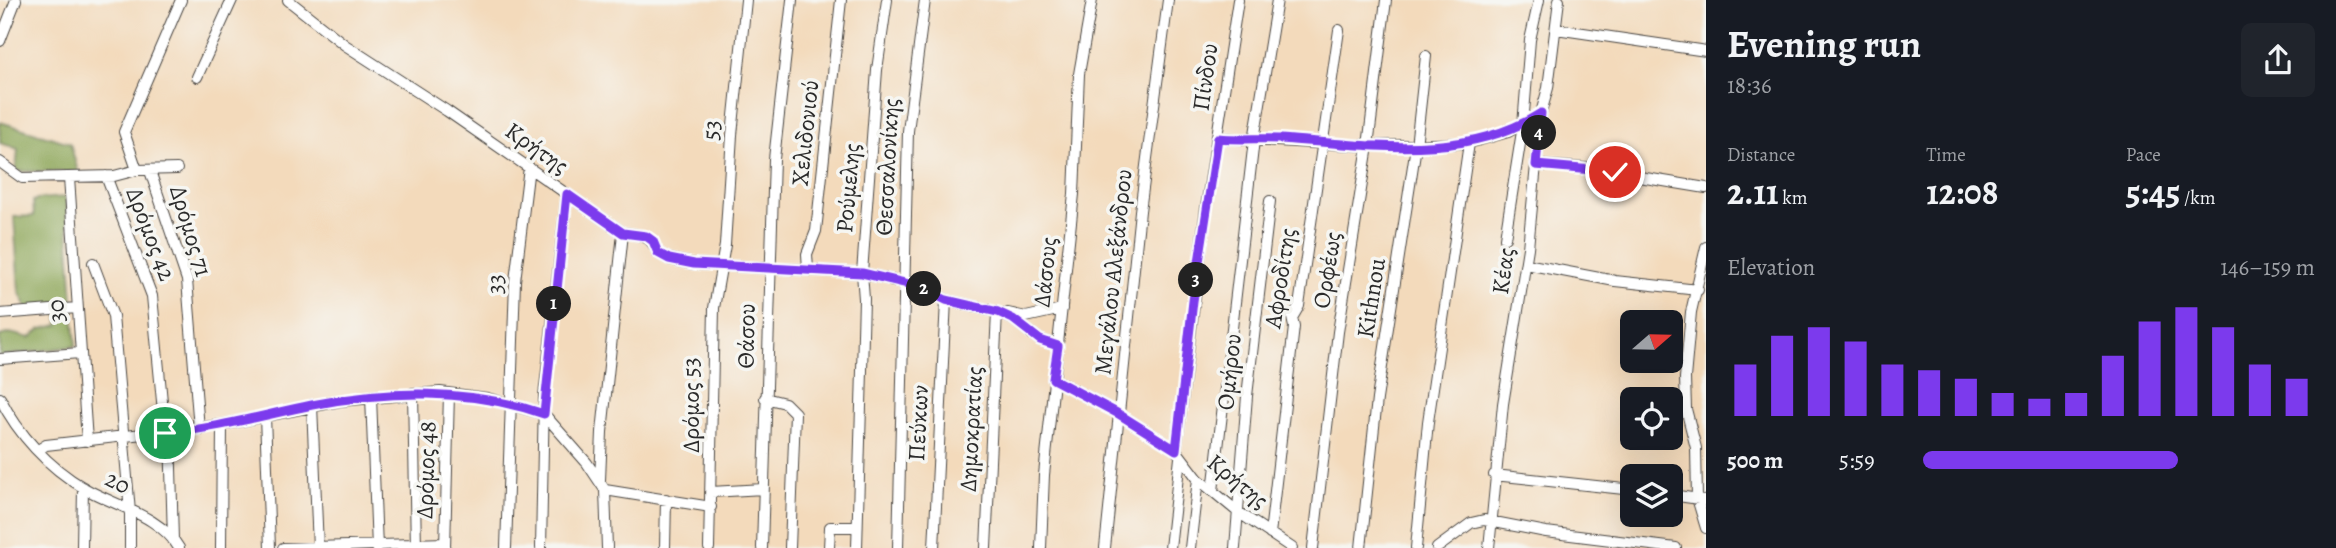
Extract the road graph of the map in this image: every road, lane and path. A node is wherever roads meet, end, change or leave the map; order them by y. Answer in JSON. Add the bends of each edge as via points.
{"nodes":[{"id":1,"x":16,"y":0,"type":"edge"},
{"id":2,"x":181,"y":0,"type":"edge"},
{"id":3,"x":232,"y":0,"type":"edge"},
{"id":4,"x":288,"y":0,"type":"edge"},
{"id":5,"x":746,"y":0,"type":"edge"},
{"id":6,"x":792,"y":0,"type":"edge"},
{"id":7,"x":841,"y":0,"type":"edge"},
{"id":8,"x":887,"y":0,"type":"edge"},
{"id":9,"x":925,"y":0,"type":"edge"},
{"id":10,"x":1092,"y":0,"type":"edge"},
{"id":11,"x":1168,"y":0,"type":"edge"},
{"id":12,"x":1238,"y":0,"type":"edge"},
{"id":13,"x":1277,"y":0,"type":"edge"},
{"id":14,"x":1386,"y":0,"type":"edge"},
{"id":15,"x":1539,"y":0,"type":"edge"},
{"id":16,"x":1559,"y":0,"type":"edge"},
{"id":17,"x":1556,"y":29,"type":"junction"},
{"id":18,"x":1339,"y":30,"type":"dead end"},
{"id":19,"x":0,"y":41,"type":"edge"},
{"id":20,"x":1706,"y":51,"type":"edge"},
{"id":21,"x":1426,"y":56,"type":"dead end"},
{"id":22,"x":197,"y":77,"type":"dead end"},
{"id":23,"x":1541,"y":113,"type":"junction"},
{"id":24,"x":1523,"y":125,"type":"junction"},
{"id":25,"x":1218,"y":138,"type":"junction"},
{"id":26,"x":1254,"y":140,"type":"junction"},
{"id":27,"x":1321,"y":143,"type":"junction"},
{"id":28,"x":1469,"y":143,"type":"junction"},
{"id":29,"x":1368,"y":146,"type":"junction"},
{"id":30,"x":1416,"y":146,"type":"junction"},
{"id":31,"x":0,"y":162,"type":"edge"},
{"id":32,"x":1536,"y":165,"type":"junction"},
{"id":33,"x":529,"y":167,"type":"junction"},
{"id":34,"x":177,"y":169,"type":"dead end"},
{"id":35,"x":137,"y":170,"type":"junction"},
{"id":36,"x":150,"y":171,"type":"junction"},
{"id":37,"x":106,"y":176,"type":"junction"},
{"id":38,"x":68,"y":178,"type":"junction"},
{"id":39,"x":1706,"y":188,"type":"edge"},
{"id":40,"x":567,"y":194,"type":"junction"},
{"id":41,"x":1270,"y":201,"type":"dead end"},
{"id":42,"x":623,"y":233,"type":"junction"},
{"id":43,"x":1505,"y":238,"type":"dead end"},
{"id":44,"x":1706,"y":247,"type":"edge"},
{"id":45,"x":93,"y":263,"type":"dead end"},
{"id":46,"x":722,"y":264,"type":"junction"},
{"id":47,"x":1526,"y":264,"type":"junction"},
{"id":48,"x":769,"y":267,"type":"junction"},
{"id":49,"x":808,"y":270,"type":"junction"},
{"id":50,"x":862,"y":273,"type":"junction"},
{"id":51,"x":902,"y":282,"type":"junction"},
{"id":52,"x":1698,"y":290,"type":"junction"},
{"id":53,"x":946,"y":300,"type":"junction"},
{"id":54,"x":77,"y":308,"type":"junction"},
{"id":55,"x":1062,"y":309,"type":"junction"},
{"id":56,"x":998,"y":312,"type":"junction"},
{"id":57,"x":0,"y":314,"type":"edge"},
{"id":58,"x":1058,"y":346,"type":"junction"},
{"id":59,"x":80,"y":353,"type":"junction"},
{"id":60,"x":0,"y":359,"type":"edge"},
{"id":61,"x":1053,"y":379,"type":"junction"},
{"id":62,"x":413,"y":393,"type":"junction"},
{"id":63,"x":449,"y":393,"type":"junction"},
{"id":64,"x":372,"y":397,"type":"junction"},
{"id":65,"x":0,"y":398,"type":"edge"},
{"id":66,"x":765,"y":398,"type":"junction"},
{"id":67,"x":509,"y":403,"type":"junction"},
{"id":68,"x":312,"y":405,"type":"junction"},
{"id":69,"x":1117,"y":413,"type":"junction"},
{"id":70,"x":544,"y":414,"type":"junction"},
{"id":71,"x":265,"y":416,"type":"junction"},
{"id":72,"x":222,"y":425,"type":"junction"},
{"id":73,"x":199,"y":429,"type":"junction"},
{"id":74,"x":168,"y":433,"type":"junction"},
{"id":75,"x":124,"y":437,"type":"junction"},
{"id":76,"x":87,"y":441,"type":"junction"},
{"id":77,"x":38,"y":450,"type":"junction"},
{"id":78,"x":1178,"y":454,"type":"junction"},
{"id":79,"x":1494,"y":475,"type":"junction"},
{"id":80,"x":1198,"y":479,"type":"junction"},
{"id":81,"x":83,"y":487,"type":"junction"},
{"id":82,"x":603,"y":488,"type":"junction"},
{"id":83,"x":1620,"y":488,"type":"edge"},
{"id":84,"x":763,"y":489,"type":"junction"},
{"id":85,"x":1213,"y":491,"type":"junction"},
{"id":86,"x":711,"y":492,"type":"junction"},
{"id":87,"x":1683,"y":497,"type":"edge"},
{"id":88,"x":666,"y":499,"type":"junction"},
{"id":89,"x":1702,"y":499,"type":"edge"},
{"id":90,"x":711,"y":507,"type":"junction"},
{"id":91,"x":130,"y":512,"type":"junction"},
{"id":92,"x":1238,"y":512,"type":"junction"},
{"id":93,"x":1491,"y":522,"type":"junction"},
{"id":94,"x":857,"y":527,"type":"junction"},
{"id":95,"x":1706,"y":528,"type":"edge"},
{"id":96,"x":1270,"y":534,"type":"junction"},
{"id":97,"x":173,"y":542,"type":"edge"},
{"id":98,"x":416,"y":546,"type":"edge"},
{"id":99,"x":445,"y":546,"type":"edge"},
{"id":100,"x":318,"y":547,"type":"edge"},
{"id":101,"x":377,"y":547,"type":"edge"},
{"id":102,"x":82,"y":548,"type":"edge"},
{"id":103,"x":130,"y":548,"type":"edge"},
{"id":104,"x":179,"y":548,"type":"edge"},
{"id":105,"x":221,"y":548,"type":"edge"},
{"id":106,"x":270,"y":548,"type":"edge"},
{"id":107,"x":283,"y":548,"type":"edge"},
{"id":108,"x":506,"y":548,"type":"edge"},
{"id":109,"x":541,"y":548,"type":"edge"},
{"id":110,"x":607,"y":548,"type":"edge"},
{"id":111,"x":665,"y":548,"type":"edge"},
{"id":112,"x":709,"y":548,"type":"edge"},
{"id":113,"x":762,"y":548,"type":"edge"},
{"id":114,"x":790,"y":548,"type":"edge"},
{"id":115,"x":830,"y":548,"type":"edge"},
{"id":116,"x":857,"y":548,"type":"edge"},
{"id":117,"x":898,"y":548,"type":"edge"},
{"id":118,"x":934,"y":548,"type":"edge"},
{"id":119,"x":986,"y":548,"type":"edge"},
{"id":120,"x":1041,"y":548,"type":"edge"},
{"id":121,"x":1105,"y":548,"type":"edge"},
{"id":122,"x":1170,"y":548,"type":"edge"},
{"id":123,"x":1190,"y":548,"type":"edge"},
{"id":124,"x":1235,"y":548,"type":"edge"},
{"id":125,"x":1292,"y":548,"type":"edge"},
{"id":126,"x":1313,"y":548,"type":"edge"},
{"id":127,"x":1361,"y":548,"type":"edge"},
{"id":128,"x":1416,"y":548,"type":"edge"},
{"id":129,"x":1437,"y":548,"type":"edge"},
{"id":130,"x":1489,"y":548,"type":"edge"},
{"id":131,"x":1676,"y":548,"type":"edge"}],
"edges":[{"from":1,"to":19,"type":"street"},
{"from":2,"to":35,"type":"street","via":[[124,132]]},
{"from":3,"to":22,"type":"street"},
{"from":4,"to":33,"type":"street","name":"Κρήτης","via":[[345,45]]},
{"from":5,"to":46,"type":"street","name":"53"},
{"from":6,"to":48,"type":"street","name":"Θάσου","via":[[774,159]]},
{"from":7,"to":49,"type":"street","name":"Χελιδονιού"},
{"from":8,"to":50,"type":"street","name":"Ρούμελης","via":[[877,70]]},
{"from":9,"to":51,"type":"street","name":"Θεσσαλονίκης","via":[[908,131]]},
{"from":10,"to":55,"type":"street","name":"Δάσους","via":[[1079,74],[1074,194]]},
{"from":11,"to":69,"type":"street","name":"Μεγάλου Αλεξάνδρου"},
{"from":12,"to":25,"type":"street","name":"Πίνδου"},
{"from":13,"to":26,"type":"street"},
{"from":14,"to":29,"type":"street","name":"Ορφέως"},
{"from":15,"to":24,"type":"street","via":[[1530,40]]},
{"from":16,"to":17,"type":"street","name":"Κέας"},
{"from":17,"to":20,"type":"street"},
{"from":17,"to":23,"type":"street","name":"Κέας"},
{"from":18,"to":27,"type":"street","name":"Αφροδίτης"},
{"from":21,"to":30,"type":"street","name":"Κithnou"},
{"from":23,"to":24,"type":"street"},
{"from":23,"to":32,"type":"street","name":"Κέας"},
{"from":24,"to":28,"type":"street"},
{"from":24,"to":43,"type":"street"},
{"from":25,"to":26,"type":"street"},
{"from":25,"to":78,"type":"street","name":"Πίνδου","via":[[1195,288]]},
{"from":26,"to":27,"type":"street"},
{"from":26,"to":85,"type":"street"},
{"from":27,"to":29,"type":"street"},
{"from":27,"to":96,"type":"street","name":"Αφροδίτης","via":[[1299,306],[1292,318]]},
{"from":28,"to":30,"type":"street"},
{"from":28,"to":128,"type":"street","via":[[1427,422]]},
{"from":29,"to":30,"type":"street"},
{"from":29,"to":126,"type":"street","name":"Ορφέως","via":[[1338,332]]},
{"from":30,"to":127,"type":"street","name":"Κithnou","via":[[1377,399]]},
{"from":31,"to":38,"type":"street","via":[[22,178]]},
{"from":32,"to":39,"type":"street","via":[[1585,167]]},
{"from":32,"to":47,"type":"street","name":"Κέας"},
{"from":33,"to":40,"type":"street","name":"Κρήτης"},
{"from":33,"to":67,"type":"street","name":"33","via":[[515,281]]},
{"from":34,"to":36,"type":"street"},
{"from":35,"to":36,"type":"street"},
{"from":35,"to":37,"type":"street"},
{"from":36,"to":73,"type":"street","name":"Δρόμος 71","via":[[187,280]]},
{"from":37,"to":38,"type":"street"},
{"from":37,"to":74,"type":"street","name":"Δρόμος 42","via":[[152,296]]},
{"from":38,"to":54,"type":"street","name":"30"},
{"from":40,"to":42,"type":"street","name":"Κρήτης"},
{"from":40,"to":70,"type":"street"},
{"from":41,"to":92,"type":"street","name":"Ομήρου"},
{"from":42,"to":46,"type":"street","name":"Κρήτης","via":[[646,236],[658,253],[669,259]]},
{"from":42,"to":82,"type":"street","via":[[602,432],[599,475]]},
{"from":44,"to":52,"type":"street"},
{"from":45,"to":75,"type":"street","via":[[113,316]]},
{"from":46,"to":48,"type":"street","name":"Κρήτης"},
{"from":46,"to":86,"type":"street","name":"Δρόμος 53","via":[[713,308]]},
{"from":47,"to":52,"type":"street","via":[[1615,281]]},
{"from":47,"to":79,"type":"street","name":"Κέας"},
{"from":48,"to":49,"type":"street","name":"Κρήτης"},
{"from":48,"to":66,"type":"street","name":"Θάσου"},
{"from":49,"to":50,"type":"street","name":"Κρήτης"},
{"from":50,"to":51,"type":"street","name":"Κρήτης"},
{"from":50,"to":94,"type":"street","name":"Ρούμελης"},
{"from":51,"to":53,"type":"street","name":"Κρήτης"},
{"from":51,"to":117,"type":"street","name":"Θεσσαλονίκης"},
{"from":52,"to":89,"type":"street","via":[[1691,312],[1685,378]]},
{"from":53,"to":56,"type":"street","name":"Κρήτης"},
{"from":53,"to":118,"type":"street","name":"Πεύκων"},
{"from":54,"to":57,"type":"street"},
{"from":54,"to":59,"type":"street","name":"30"},
{"from":55,"to":56,"type":"street","via":[[1026,317]]},
{"from":55,"to":58,"type":"street","name":"Δάσους"},
{"from":56,"to":58,"type":"street","name":"Κρήτης","via":[[1040,340]]},
{"from":56,"to":119,"type":"street","name":"Δημοκρατίας"},
{"from":58,"to":61,"type":"street","name":"Δάσους"},
{"from":59,"to":60,"type":"street"},
{"from":59,"to":76,"type":"street","name":"30"},
{"from":61,"to":69,"type":"street","name":"Κρήτης"},
{"from":61,"to":120,"type":"street","name":"Δάσους"},
{"from":62,"to":63,"type":"street"},
{"from":62,"to":64,"type":"street"},
{"from":62,"to":98,"type":"street"},
{"from":63,"to":67,"type":"street"},
{"from":63,"to":99,"type":"street","name":"Δρόμος 48"},
{"from":64,"to":68,"type":"street"},
{"from":64,"to":101,"type":"street"},
{"from":65,"to":77,"type":"street","name":"20","via":[[17,428]]},
{"from":66,"to":84,"type":"street","name":"Θάσου"},
{"from":66,"to":114,"type":"street","via":[[785,402],[794,412]]},
{"from":67,"to":70,"type":"street"},
{"from":67,"to":108,"type":"street","name":"33"},
{"from":68,"to":71,"type":"street"},
{"from":68,"to":100,"type":"street"},
{"from":69,"to":78,"type":"street","name":"Κρήτης"},
{"from":69,"to":121,"type":"street","name":"Μεγάλου Αλεξάνδρου"},
{"from":70,"to":82,"type":"street"},
{"from":70,"to":109,"type":"street"},
{"from":71,"to":72,"type":"street"},
{"from":71,"to":106,"type":"street"},
{"from":72,"to":73,"type":"street"},
{"from":72,"to":105,"type":"street"},
{"from":73,"to":74,"type":"street"},
{"from":74,"to":75,"type":"street"},
{"from":74,"to":97,"type":"street","name":"Δρόμος 42"},
{"from":75,"to":76,"type":"street"},
{"from":75,"to":91,"type":"street"},
{"from":76,"to":77,"type":"street"},
{"from":77,"to":81,"type":"street","name":"20"},
{"from":78,"to":80,"type":"street","name":"Κρήτης"},
{"from":78,"to":122,"type":"street","name":"Πίνδου"},
{"from":79,"to":83,"type":"street"},
{"from":79,"to":93,"type":"street","name":"Κέας"},
{"from":80,"to":85,"type":"street","name":"Κρήτης"},
{"from":80,"to":123,"type":"street"},
{"from":81,"to":91,"type":"street","name":"20"},
{"from":81,"to":102,"type":"street"},
{"from":82,"to":88,"type":"street"},
{"from":82,"to":110,"type":"street"},
{"from":84,"to":86,"type":"street"},
{"from":84,"to":113,"type":"street","name":"Θάσου"},
{"from":85,"to":92,"type":"street","name":"Κρήτης"},
{"from":86,"to":90,"type":"street","name":"Δρόμος 53"},
{"from":87,"to":89,"type":"street"},
{"from":88,"to":90,"type":"street"},
{"from":88,"to":111,"type":"street"},
{"from":89,"to":95,"type":"street"},
{"from":90,"to":112,"type":"street","name":"Δρόμος 53"},
{"from":91,"to":97,"type":"street","name":"20"},
{"from":91,"to":103,"type":"street"},
{"from":92,"to":96,"type":"street","name":"Κρήτης"},
{"from":92,"to":124,"type":"street","name":"Ομήρου"},
{"from":93,"to":129,"type":"street","via":[[1471,523]]},
{"from":93,"to":130,"type":"street","name":"Κέας"},
{"from":93,"to":131,"type":"street"},
{"from":94,"to":115,"type":"street","via":[[830,527]]},
{"from":94,"to":116,"type":"street","name":"Ρούμελης"},
{"from":96,"to":125,"type":"street","name":"Κρήτης"},
{"from":97,"to":104,"type":"street"},
{"from":98,"to":99,"type":"street"},
{"from":98,"to":101,"type":"street"},
{"from":100,"to":101,"type":"street"},
{"from":100,"to":107,"type":"street"}]}
